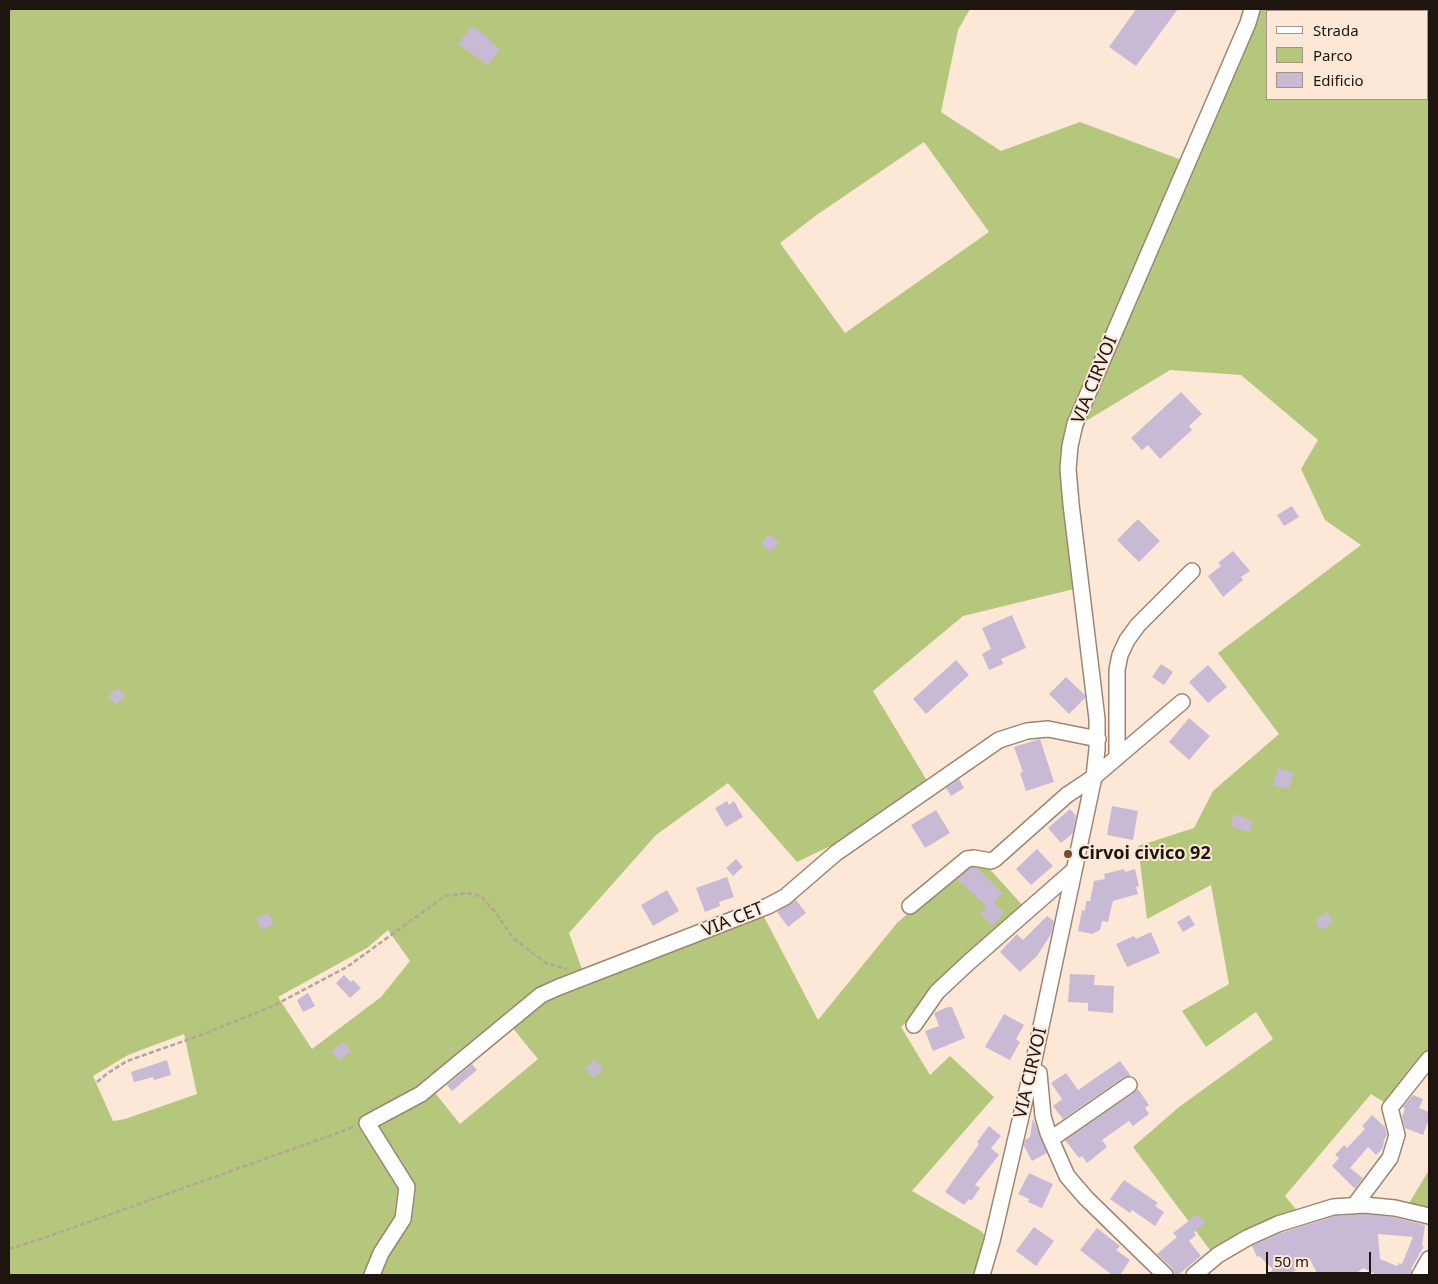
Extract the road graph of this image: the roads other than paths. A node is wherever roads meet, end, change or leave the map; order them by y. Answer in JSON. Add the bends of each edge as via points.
{"nodes":[{"id":1,"x":1252,"y":9,"type":"edge"},
{"id":2,"x":1192,"y":571,"type":"dead end"},
{"id":3,"x":1182,"y":702,"type":"dead end"},
{"id":4,"x":1098,"y":740,"type":"junction"},
{"id":5,"x":1117,"y":758,"type":"junction"},
{"id":6,"x":1094,"y":777,"type":"junction"},
{"id":7,"x":1074,"y":870,"type":"junction"},
{"id":8,"x":910,"y":906,"type":"dead end"},
{"id":9,"x":914,"y":1025,"type":"dead end"},
{"id":10,"x":1429,"y":1059,"type":"edge"},
{"id":11,"x":1032,"y":1069,"type":"junction"},
{"id":12,"x":1129,"y":1085,"type":"dead end"},
{"id":13,"x":1050,"y":1139,"type":"junction"},
{"id":14,"x":1354,"y":1206,"type":"junction"},
{"id":15,"x":1429,"y":1216,"type":"edge"},
{"id":16,"x":1429,"y":1259,"type":"edge"},
{"id":17,"x":372,"y":1275,"type":"edge"},
{"id":18,"x":982,"y":1275,"type":"edge"},
{"id":19,"x":1165,"y":1275,"type":"edge"},
{"id":20,"x":1194,"y":1275,"type":"edge"},
{"id":21,"x":1420,"y":1275,"type":"edge"}],
"edges":[{"from":1,"to":4,"type":"street","name":"VIA CIRVOI","via":[[1075,424],[1070,446],[1071,504]]},
{"from":2,"to":5,"type":"street","via":[[1138,625],[1120,656],[1117,670]]},
{"from":3,"to":5,"type":"street"},
{"from":4,"to":6,"type":"street","name":"VIA CIRVOI"},
{"from":4,"to":17,"type":"street","name":"VIA CET","via":[[1048,729],[1027,731],[999,740],[836,853],[785,897],[541,996],[421,1094],[367,1123],[407,1187],[403,1219],[381,1253]]},
{"from":5,"to":6,"type":"street"},
{"from":6,"to":7,"type":"street","name":"VIA CIRVOI"},
{"from":6,"to":8,"type":"street","via":[[1067,795],[995,859],[967,859]]},
{"from":7,"to":9,"type":"street","via":[[937,992]]},
{"from":7,"to":11,"type":"street","name":"VIA CIRVOI"},
{"from":10,"to":14,"type":"street","via":[[1390,1108],[1397,1135],[1390,1158]]},
{"from":11,"to":13,"type":"street","via":[[1040,1073],[1043,1116]]},
{"from":11,"to":18,"type":"street","name":"VIA CIRVOI"},
{"from":12,"to":13,"type":"street"},
{"from":13,"to":19,"type":"street","via":[[1067,1176]]},
{"from":14,"to":15,"type":"street","via":[[1395,1208]]},
{"from":14,"to":20,"type":"street","via":[[1333,1207],[1278,1224],[1232,1246]]},
{"from":16,"to":21,"type":"street"}]}
